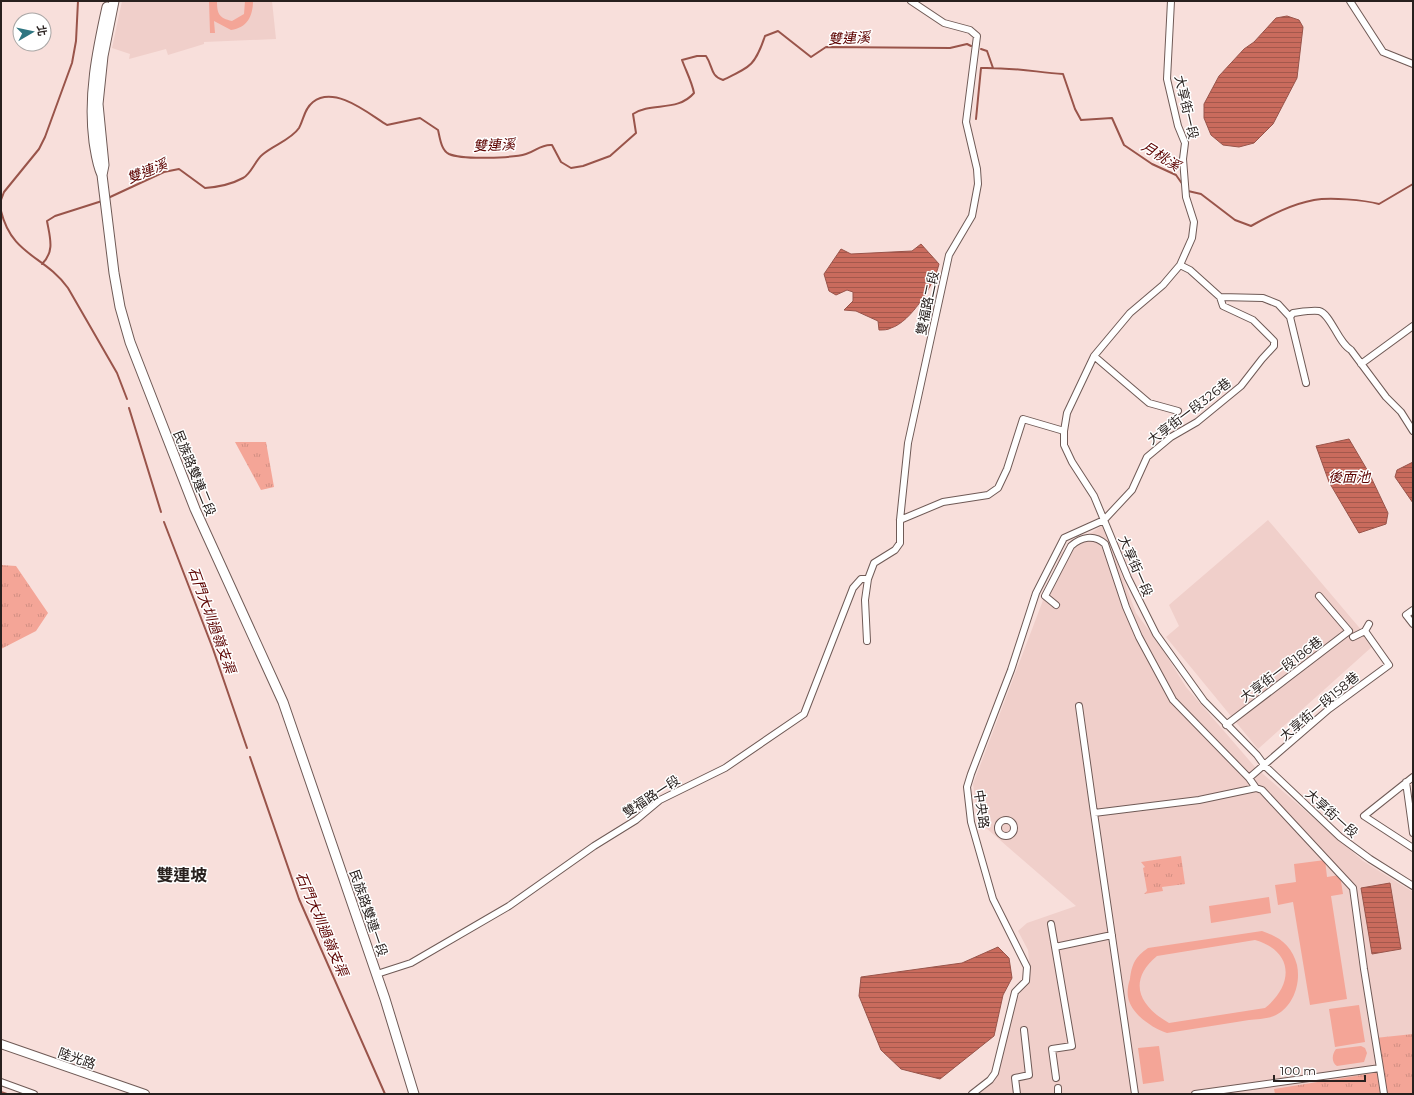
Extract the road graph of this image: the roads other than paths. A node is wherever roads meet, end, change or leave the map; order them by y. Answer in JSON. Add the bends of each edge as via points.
{"nodes":[{"id":1,"x":108,"y":1,"type":"edge"},
{"id":2,"x":114,"y":1,"type":"edge"},
{"id":3,"x":911,"y":1,"type":"edge"},
{"id":4,"x":1171,"y":1,"type":"edge"},
{"id":5,"x":1350,"y":1,"type":"edge"},
{"id":6,"x":1413,"y":64,"type":"edge"},
{"id":7,"x":102,"y":175,"type":"junction"},
{"id":8,"x":1180,"y":265,"type":"junction"},
{"id":9,"x":1220,"y":297,"type":"junction"},
{"id":10,"x":1290,"y":316,"type":"junction"},
{"id":11,"x":1413,"y":326,"type":"edge"},
{"id":12,"x":1094,"y":356,"type":"junction"},
{"id":13,"x":1361,"y":364,"type":"junction"},
{"id":14,"x":1306,"y":383,"type":"dead end"},
{"id":15,"x":1178,"y":411,"type":"dead end"},
{"id":16,"x":1064,"y":430,"type":"junction"},
{"id":17,"x":1413,"y":431,"type":"edge"},
{"id":18,"x":900,"y":520,"type":"junction"},
{"id":19,"x":1104,"y":520,"type":"junction"},
{"id":20,"x":868,"y":580,"type":"junction"},
{"id":21,"x":1319,"y":596,"type":"dead end"},
{"id":22,"x":1056,"y":605,"type":"dead end"},
{"id":23,"x":1413,"y":610,"type":"edge"},
{"id":24,"x":1369,"y":624,"type":"dead end"},
{"id":25,"x":1413,"y":624,"type":"edge"},
{"id":26,"x":1365,"y":631,"type":"junction"},
{"id":27,"x":1353,"y":637,"type":"dead end"},
{"id":28,"x":867,"y":641,"type":"dead end"},
{"id":29,"x":1079,"y":706,"type":"dead end"},
{"id":30,"x":1226,"y":724,"type":"junction"},
{"id":31,"x":297,"y":742,"type":"joint"},
{"id":32,"x":1265,"y":766,"type":"junction"},
{"id":33,"x":1413,"y":777,"type":"edge"},
{"id":34,"x":1249,"y":778,"type":"junction"},
{"id":35,"x":1406,"y":782,"type":"junction"},
{"id":36,"x":1256,"y":788,"type":"junction"},
{"id":37,"x":1094,"y":813,"type":"junction"},
{"id":38,"x":1413,"y":833,"type":"edge"},
{"id":39,"x":1413,"y":848,"type":"edge"},
{"id":40,"x":1413,"y":886,"type":"edge"},
{"id":41,"x":1051,"y":924,"type":"dead end"},
{"id":42,"x":1112,"y":935,"type":"junction"},
{"id":43,"x":1055,"y":947,"type":"junction"},
{"id":44,"x":377,"y":974,"type":"junction"},
{"id":45,"x":1024,"y":1030,"type":"dead end"},
{"id":46,"x":1,"y":1044,"type":"edge"},
{"id":47,"x":1380,"y":1068,"type":"junction"},
{"id":48,"x":1056,"y":1078,"type":"dead end"},
{"id":49,"x":1,"y":1082,"type":"edge"},
{"id":50,"x":34,"y":1094,"type":"edge"},
{"id":51,"x":145,"y":1094,"type":"edge"},
{"id":52,"x":414,"y":1094,"type":"edge"},
{"id":53,"x":972,"y":1094,"type":"edge"},
{"id":54,"x":1017,"y":1094,"type":"edge"},
{"id":55,"x":1134,"y":1094,"type":"edge"},
{"id":56,"x":1195,"y":1094,"type":"edge"},
{"id":57,"x":1384,"y":1094,"type":"edge"}],
"edges":[{"from":1,"to":7,"type":"main road","via":[[97,55],[92,106],[97,162]]},
{"from":2,"to":7,"type":"main road","via":[[103,56],[98,104],[104,165]]},
{"from":3,"to":18,"type":"street","name":"雙福路二段","via":[[944,23],[970,30],[976,36],[966,122],[978,184],[972,216],[949,255],[908,443]]},
{"from":4,"to":8,"type":"street","name":"大享街一段","via":[[1167,79],[1178,126],[1184,137],[1186,197],[1193,216],[1194,228],[1190,247]]},
{"from":5,"to":6,"type":"street","via":[[1383,52]]},
{"from":7,"to":31,"type":"main road","name":"民族路雙連二段","via":[[114,273],[130,342],[195,509],[283,702]]},
{"from":8,"to":9,"type":"street","via":[[1190,270]]},
{"from":8,"to":12,"type":"street","name":"大享街一段","via":[[1163,285],[1130,313]]},
{"from":9,"to":10,"type":"street","via":[[1263,298],[1278,304]]},
{"from":9,"to":19,"type":"street","name":"大享街一段326巷","via":[[1224,306],[1253,320],[1274,342],[1274,346],[1241,386],[1197,422],[1171,436],[1147,456],[1132,490]]},
{"from":10,"to":13,"type":"street","via":[[1293,313],[1319,311],[1325,314],[1344,346],[1351,350]]},
{"from":10,"to":14,"type":"street"},
{"from":11,"to":13,"type":"street"},
{"from":12,"to":15,"type":"street","via":[[1149,403]]},
{"from":12,"to":16,"type":"street","name":"大享街一段","via":[[1067,413]]},
{"from":13,"to":17,"type":"street","via":[[1386,398],[1401,412]]},
{"from":16,"to":18,"type":"street","via":[[1023,419],[1007,470],[998,488],[988,495],[943,502]]},
{"from":16,"to":19,"type":"street","name":"大享街一段","via":[[1064,445],[1069,457],[1094,496]]},
{"from":18,"to":20,"type":"street","name":"雙福路二段","via":[[900,543],[895,550],[874,563]]},
{"from":19,"to":30,"type":"street","name":"大享街一段","via":[[1128,578],[1156,634],[1204,700]]},
{"from":19,"to":53,"type":"street","name":"中央路","via":[[1064,538],[1060,545],[1036,593],[1011,670],[967,787],[971,822],[993,899],[1027,967],[1026,981],[1015,992],[995,1073]]},
{"from":20,"to":28,"type":"street","name":"雙福路二段"},
{"from":20,"to":44,"type":"street","name":"雙福路一段","via":[[861,579],[853,588],[804,714],[725,768],[660,800],[636,820],[594,846],[509,906],[411,963]]},
{"from":21,"to":30,"type":"street","name":"大享街一段186巷","via":[[1349,631]]},
{"from":22,"to":34,"type":"street","via":[[1045,596],[1071,546],[1086,538],[1094,537],[1101,540],[1139,637],[1173,700]]},
{"from":23,"to":25,"type":"street","via":[[1406,615]]},
{"from":24,"to":26,"type":"street"},
{"from":26,"to":27,"type":"street"},
{"from":26,"to":32,"type":"street","name":"大享街一段158巷","via":[[1389,665],[1329,709]]},
{"from":29,"to":37,"type":"street"},
{"from":30,"to":32,"type":"street","name":"大享街一段"},
{"from":31,"to":44,"type":"main road","name":"民族路雙連一段"},
{"from":32,"to":34,"type":"street","name":"大享街一段158巷"},
{"from":32,"to":40,"type":"street","name":"大享街一段","via":[[1340,837]]},
{"from":33,"to":35,"type":"street"},
{"from":34,"to":36,"type":"street"},
{"from":35,"to":38,"type":"street"},
{"from":35,"to":39,"type":"street","via":[[1364,816]]},
{"from":36,"to":37,"type":"street","via":[[1199,800]]},
{"from":36,"to":47,"type":"street","via":[[1262,790],[1353,888]]},
{"from":37,"to":42,"type":"street"},
{"from":41,"to":43,"type":"street"},
{"from":42,"to":43,"type":"street"},
{"from":42,"to":55,"type":"street"},
{"from":43,"to":48,"type":"street","via":[[1072,1046],[1052,1049]]},
{"from":44,"to":52,"type":"main road","name":"民族路雙連一段"},
{"from":45,"to":54,"type":"street","via":[[1029,1075],[1015,1078]]},
{"from":46,"to":51,"type":"street","name":"陸光路"},
{"from":47,"to":56,"type":"street"},
{"from":47,"to":57,"type":"street"},
{"from":49,"to":50,"type":"street"}]}
